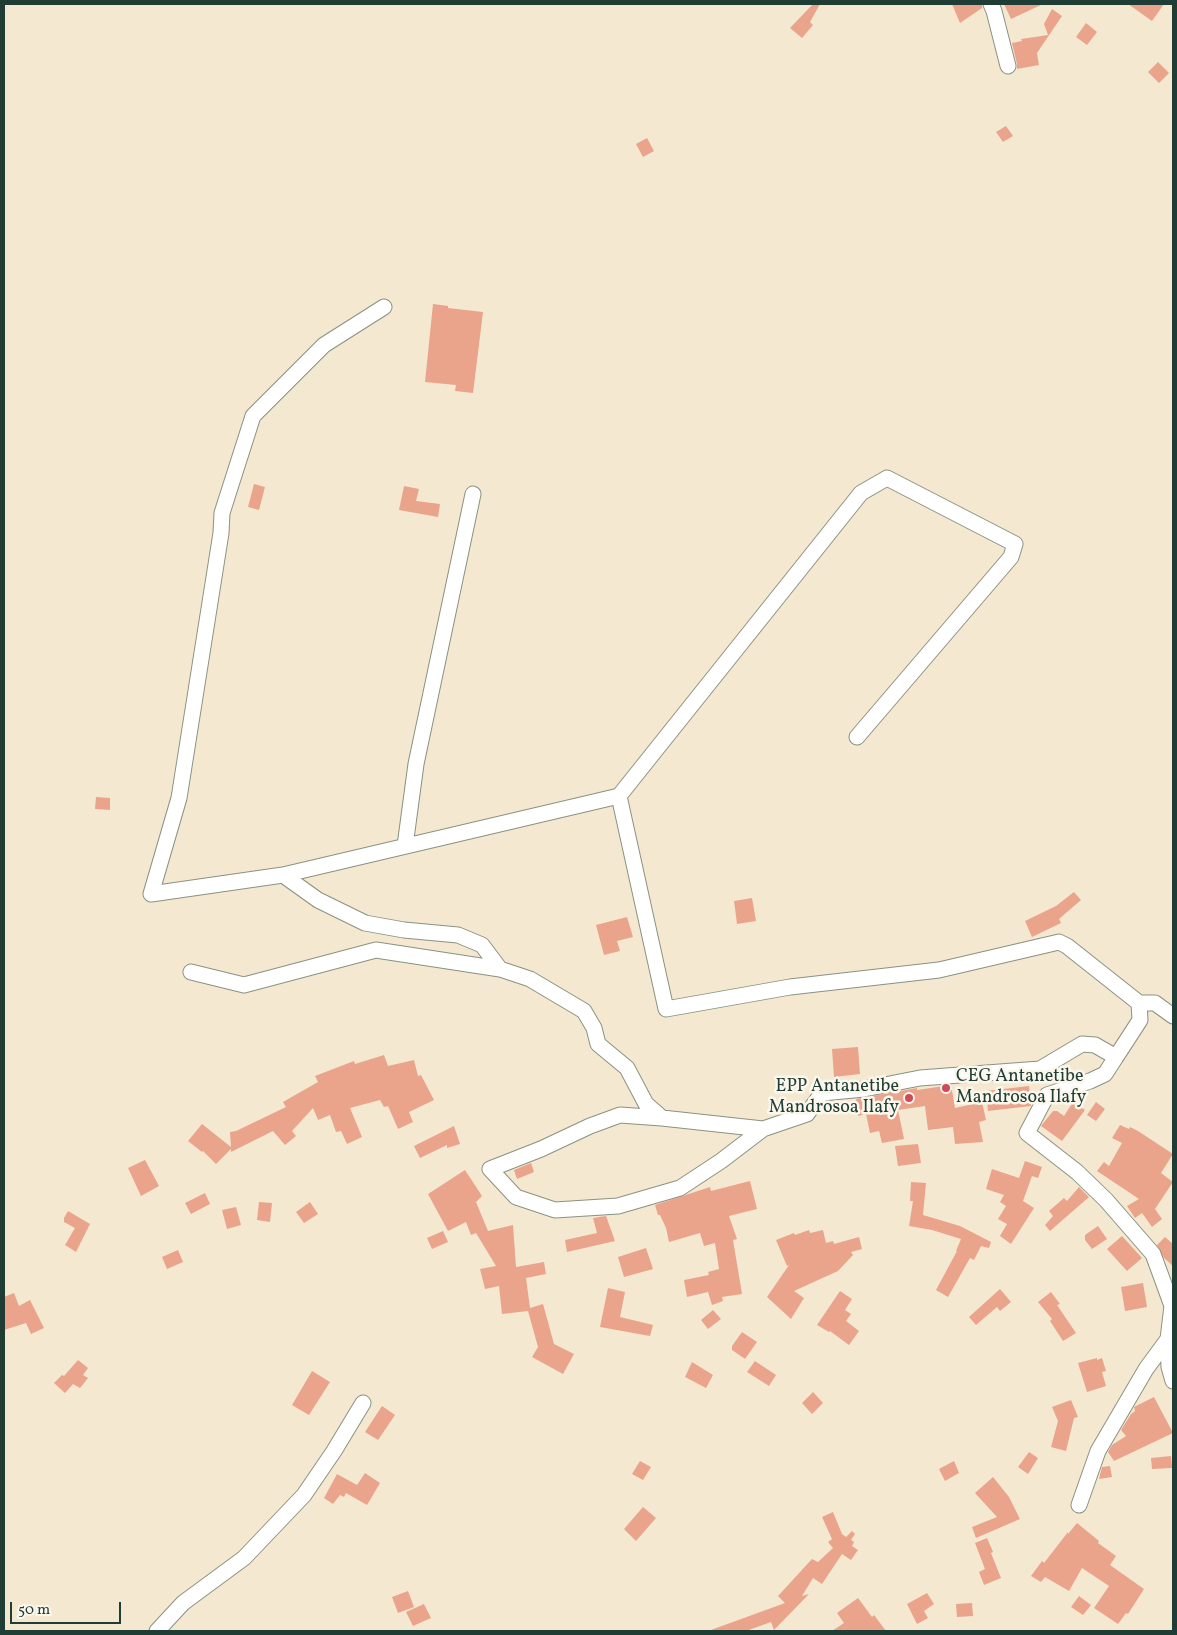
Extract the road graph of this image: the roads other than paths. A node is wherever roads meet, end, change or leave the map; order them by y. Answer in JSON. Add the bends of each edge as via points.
{"nodes":[{"id":1,"x":991,"y":4,"type":"edge"},
{"id":2,"x":1008,"y":66,"type":"dead end"},
{"id":3,"x":384,"y":306,"type":"dead end"},
{"id":4,"x":473,"y":494,"type":"dead end"},
{"id":5,"x":856,"y":737,"type":"dead end"},
{"id":6,"x":619,"y":796,"type":"junction"},
{"id":7,"x":406,"y":846,"type":"junction"},
{"id":8,"x":283,"y":875,"type":"junction"},
{"id":9,"x":500,"y":969,"type":"junction"},
{"id":10,"x":191,"y":972,"type":"dead end"},
{"id":11,"x":1139,"y":1003,"type":"junction"},
{"id":12,"x":1173,"y":1016,"type":"edge"},
{"id":13,"x":1116,"y":1057,"type":"junction"},
{"id":14,"x":662,"y":1118,"type":"junction"},
{"id":15,"x":763,"y":1130,"type":"junction"},
{"id":16,"x":1168,"y":1339,"type":"junction"},
{"id":17,"x":1173,"y":1381,"type":"edge"},
{"id":18,"x":362,"y":1403,"type":"dead end"},
{"id":19,"x":1080,"y":1506,"type":"dead end"},
{"id":20,"x":157,"y":1631,"type":"edge"}],
"edges":[{"from":1,"to":2,"type":"street"},
{"from":3,"to":8,"type":"street","via":[[324,345],[254,416],[222,513],[179,798],[151,894]]},
{"from":4,"to":7,"type":"street","via":[[416,764]]},
{"from":5,"to":6,"type":"street","via":[[1011,557],[1015,544],[887,478],[861,493]]},
{"from":6,"to":7,"type":"street"},
{"from":6,"to":11,"type":"street","via":[[666,1009],[790,987],[939,970],[1059,942]]},
{"from":7,"to":8,"type":"street"},
{"from":8,"to":9,"type":"street","via":[[318,900],[365,923],[458,935],[482,945]]},
{"from":9,"to":10,"type":"street","via":[[376,950],[244,985]]},
{"from":9,"to":14,"type":"street","via":[[530,979],[584,1011],[594,1028],[598,1044],[627,1068],[646,1104]]},
{"from":11,"to":12,"type":"street","via":[[1155,1003]]},
{"from":11,"to":13,"type":"street","via":[[1140,1020]]},
{"from":13,"to":15,"type":"street","via":[[1095,1046],[1082,1044],[1040,1069],[920,1078],[822,1093],[807,1114]]},
{"from":13,"to":16,"type":"street","via":[[1105,1074],[1047,1095],[1027,1133],[1077,1172],[1153,1254],[1172,1306]]},
{"from":14,"to":15,"type":"street"},
{"from":14,"to":15,"type":"street","via":[[620,1115],[490,1169],[516,1197],[555,1210],[618,1206],[680,1188]]},
{"from":16,"to":17,"type":"street"},
{"from":16,"to":19,"type":"street","via":[[1146,1369],[1098,1451]]},
{"from":18,"to":20,"type":"street","via":[[304,1495],[244,1558],[183,1603]]}]}
